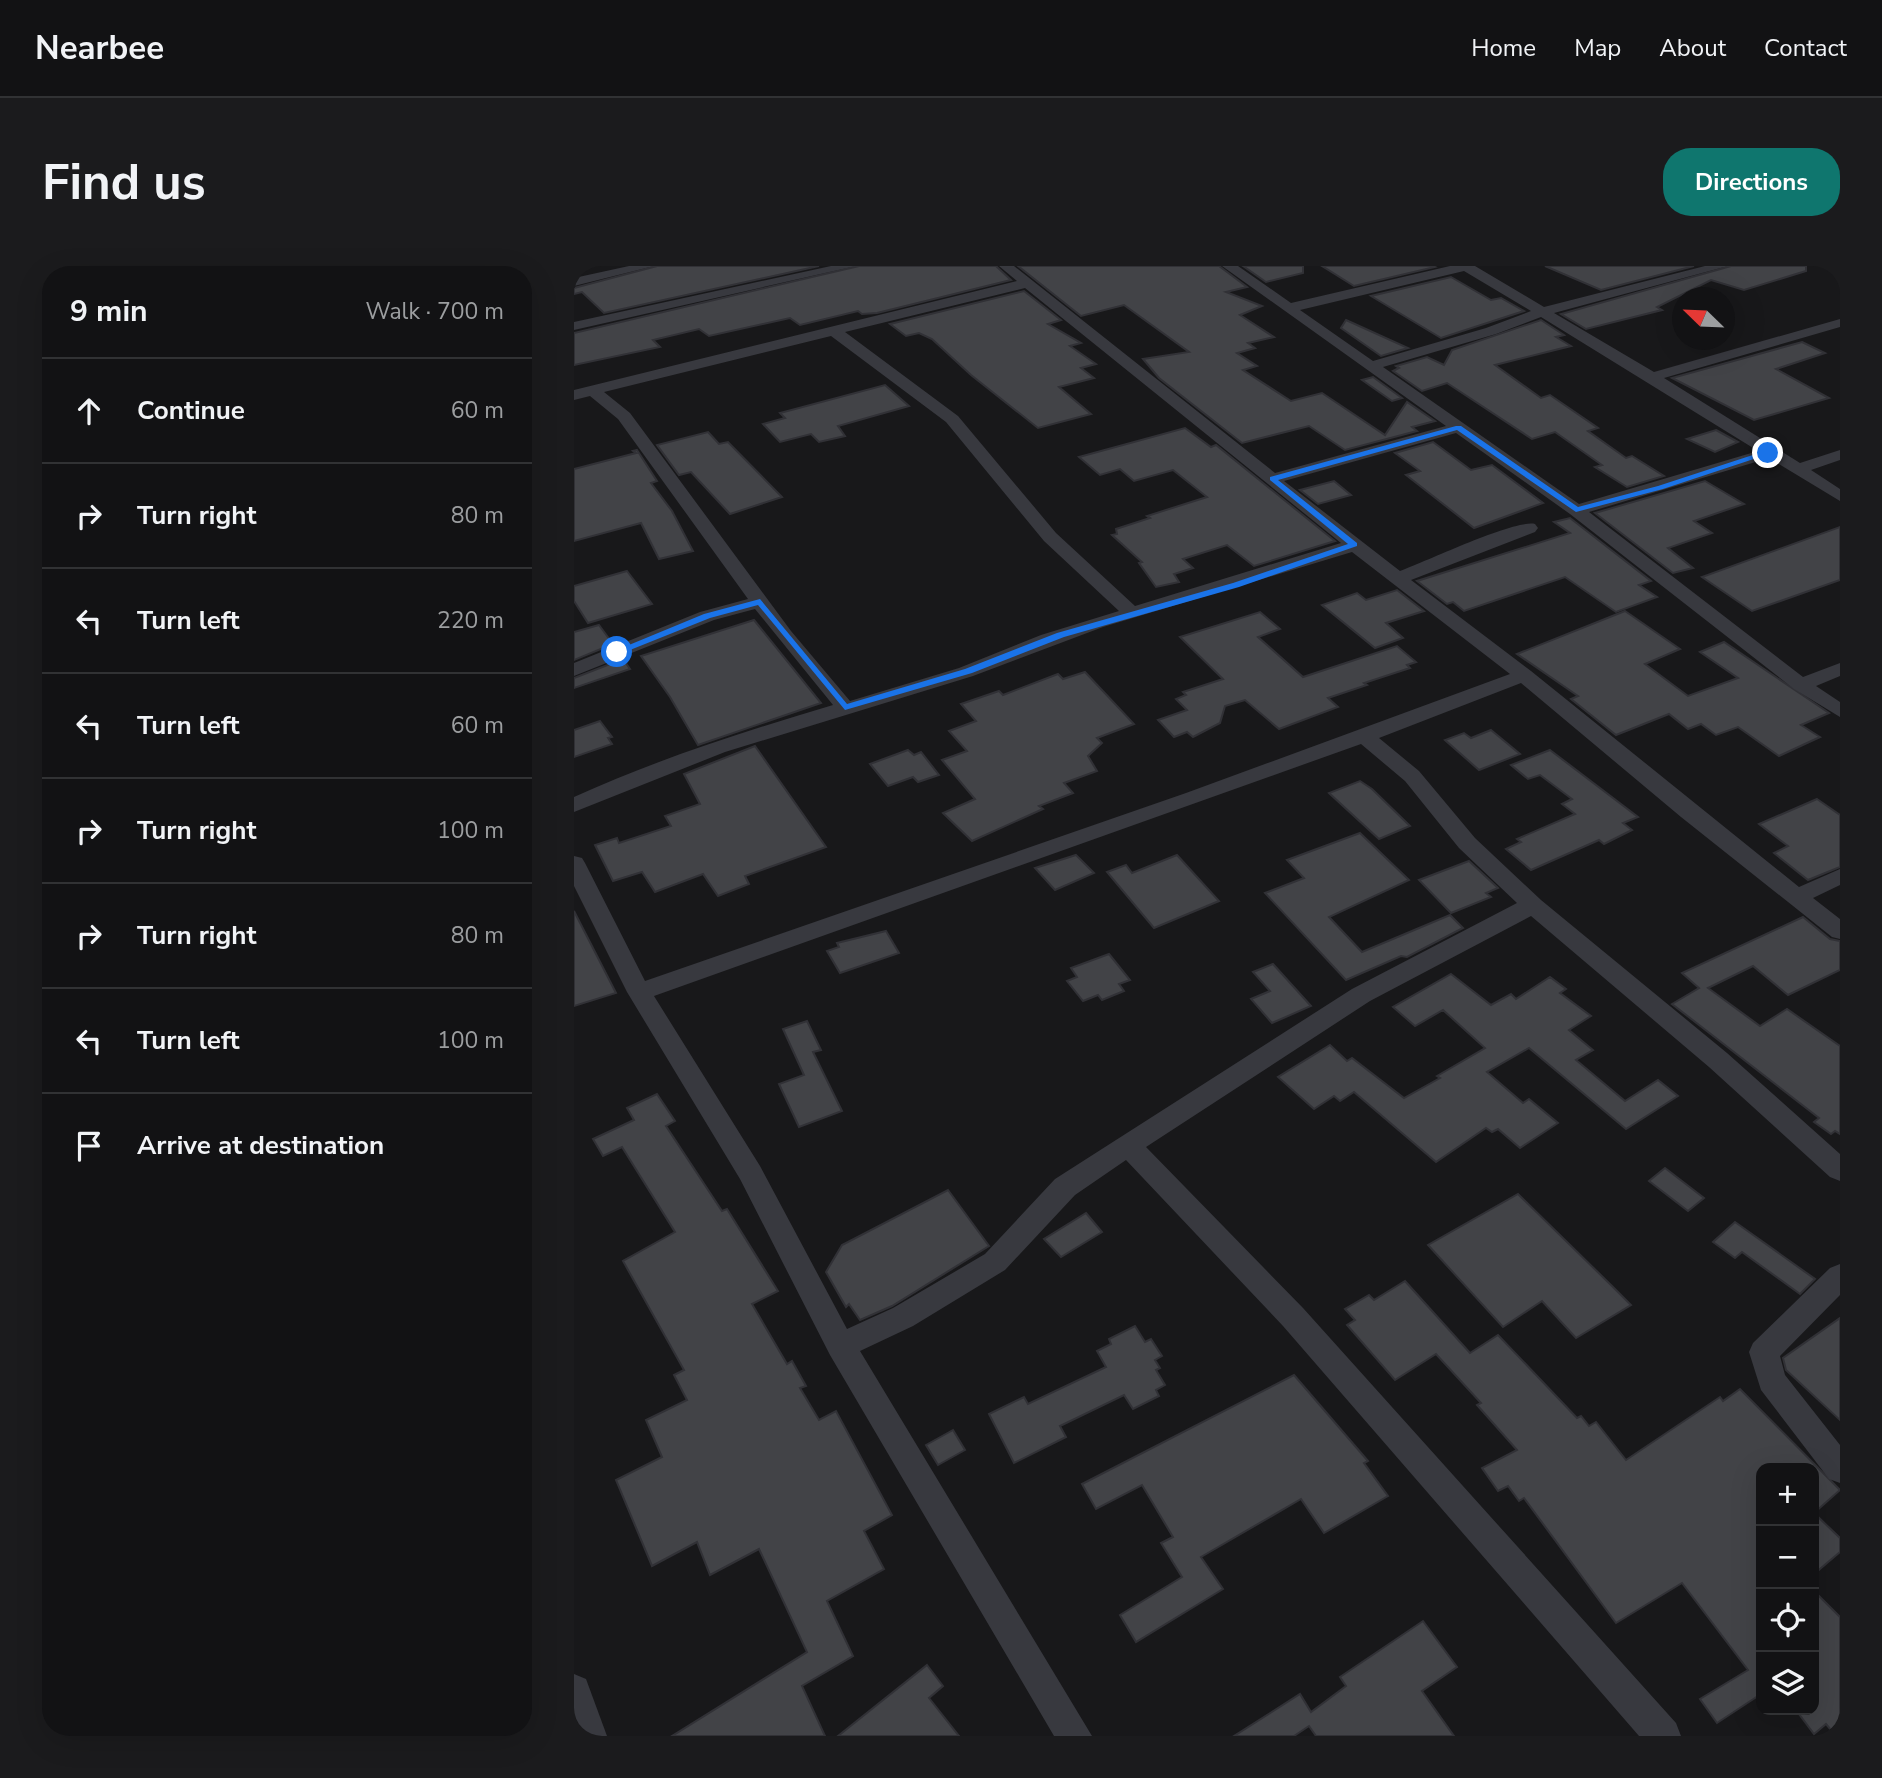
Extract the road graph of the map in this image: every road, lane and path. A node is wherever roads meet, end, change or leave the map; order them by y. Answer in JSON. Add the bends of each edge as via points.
{"nodes":[{"id":1,"x":648,"y":266,"type":"edge"},
{"id":2,"x":849,"y":266,"type":"edge"},
{"id":3,"x":1006,"y":266,"type":"edge"},
{"id":4,"x":1229,"y":266,"type":"edge"},
{"id":5,"x":1466,"y":266,"type":"edge"},
{"id":6,"x":1721,"y":266,"type":"edge"},
{"id":7,"x":574,"y":282,"type":"edge"},
{"id":8,"x":1027,"y":283,"type":"junction"},
{"id":9,"x":1290,"y":308,"type":"junction"},
{"id":10,"x":1544,"y":311,"type":"junction"},
{"id":11,"x":1840,"y":323,"type":"edge"},
{"id":12,"x":574,"y":326,"type":"edge"},
{"id":13,"x":833,"y":330,"type":"junction"},
{"id":14,"x":1374,"y":365,"type":"junction"},
{"id":15,"x":1652,"y":377,"type":"junction"},
{"id":16,"x":592,"y":390,"type":"junction"},
{"id":17,"x":574,"y":394,"type":"edge"},
{"id":18,"x":1458,"y":427,"type":"junction"},
{"id":19,"x":1768,"y":453,"type":"junction"},
{"id":20,"x":1840,"y":454,"type":"edge"},
{"id":21,"x":1799,"y":469,"type":"junction"},
{"id":22,"x":1273,"y":479,"type":"junction"},
{"id":23,"x":1840,"y":496,"type":"edge"},
{"id":24,"x":1576,"y":510,"type":"junction"},
{"id":25,"x":1530,"y":528,"type":"dead end"},
{"id":26,"x":1354,"y":545,"type":"junction"},
{"id":27,"x":1398,"y":578,"type":"junction"},
{"id":28,"x":760,"y":602,"type":"junction"},
{"id":29,"x":1132,"y":613,"type":"junction"},
{"id":30,"x":1840,"y":669,"type":"edge"},
{"id":31,"x":574,"y":670,"type":"edge"},
{"id":32,"x":1524,"y":675,"type":"junction"},
{"id":33,"x":1801,"y":685,"type":"junction"},
{"id":34,"x":845,"y":707,"type":"junction"},
{"id":35,"x":1840,"y":711,"type":"edge"},
{"id":36,"x":1364,"y":736,"type":"junction"},
{"id":37,"x":574,"y":805,"type":"edge"},
{"id":38,"x":574,"y":863,"type":"edge"},
{"id":39,"x":1840,"y":876,"type":"edge"},
{"id":40,"x":1799,"y":896,"type":"junction"},
{"id":41,"x":1533,"y":905,"type":"junction"},
{"id":42,"x":1840,"y":930,"type":"edge"},
{"id":43,"x":639,"y":992,"type":"junction"},
{"id":44,"x":1128,"y":1145,"type":"junction"},
{"id":45,"x":1840,"y":1170,"type":"edge"},
{"id":46,"x":1840,"y":1276,"type":"edge"},
{"id":47,"x":841,"y":1346,"type":"junction"},
{"id":48,"x":1840,"y":1469,"type":"edge"},
{"id":49,"x":574,"y":1691,"type":"edge"},
{"id":50,"x":589,"y":1736,"type":"edge"},
{"id":51,"x":1074,"y":1736,"type":"edge"},
{"id":52,"x":1663,"y":1736,"type":"edge"}],
"edges":[{"from":1,"to":7,"type":"street"},
{"from":2,"to":12,"type":"street"},
{"from":3,"to":8,"type":"street"},
{"from":4,"to":9,"type":"street"},
{"from":5,"to":9,"type":"street"},
{"from":5,"to":10,"type":"street"},
{"from":6,"to":10,"type":"street"},
{"from":8,"to":13,"type":"street"},
{"from":8,"to":22,"type":"street"},
{"from":9,"to":14,"type":"street"},
{"from":10,"to":14,"type":"street"},
{"from":10,"to":15,"type":"street"},
{"from":11,"to":15,"type":"street"},
{"from":13,"to":16,"type":"street"},
{"from":13,"to":29,"type":"street","via":[[952,419],[1049,537]]},
{"from":14,"to":18,"type":"street"},
{"from":15,"to":19,"type":"street"},
{"from":16,"to":17,"type":"street"},
{"from":16,"to":28,"type":"street","via":[[624,416]]},
{"from":18,"to":22,"type":"street"},
{"from":18,"to":24,"type":"street"},
{"from":19,"to":21,"type":"street"},
{"from":19,"to":24,"type":"street"},
{"from":20,"to":21,"type":"street"},
{"from":21,"to":23,"type":"street"},
{"from":22,"to":26,"type":"street"},
{"from":24,"to":33,"type":"street"},
{"from":25,"to":27,"type":"street"},
{"from":26,"to":27,"type":"street"},
{"from":26,"to":29,"type":"street","via":[[1236,585]]},
{"from":27,"to":32,"type":"street"},
{"from":28,"to":31,"type":"street","via":[[707,616]]},
{"from":28,"to":34,"type":"street"},
{"from":29,"to":34,"type":"street","via":[[1036,643],[969,671]]},
{"from":30,"to":33,"type":"street"},
{"from":32,"to":36,"type":"street"},
{"from":32,"to":40,"type":"street"},
{"from":33,"to":35,"type":"street"},
{"from":34,"to":37,"type":"street","via":[[694,756]]},
{"from":36,"to":41,"type":"street","via":[[1412,776],[1467,843]]},
{"from":36,"to":43,"type":"street"},
{"from":38,"to":43,"type":"street"},
{"from":39,"to":40,"type":"street"},
{"from":40,"to":42,"type":"street"},
{"from":41,"to":44,"type":"street","via":[[1362,995]]},
{"from":41,"to":45,"type":"street","via":[[1718,1060]]},
{"from":43,"to":47,"type":"street","via":[[750,1173]]},
{"from":44,"to":47,"type":"street","via":[[1065,1187],[995,1262],[903,1317]]},
{"from":44,"to":52,"type":"street","via":[[1293,1317]]},
{"from":46,"to":48,"type":"street","via":[[1764,1352],[1772,1381]]},
{"from":47,"to":51,"type":"street"},
{"from":49,"to":50,"type":"street"}]}
